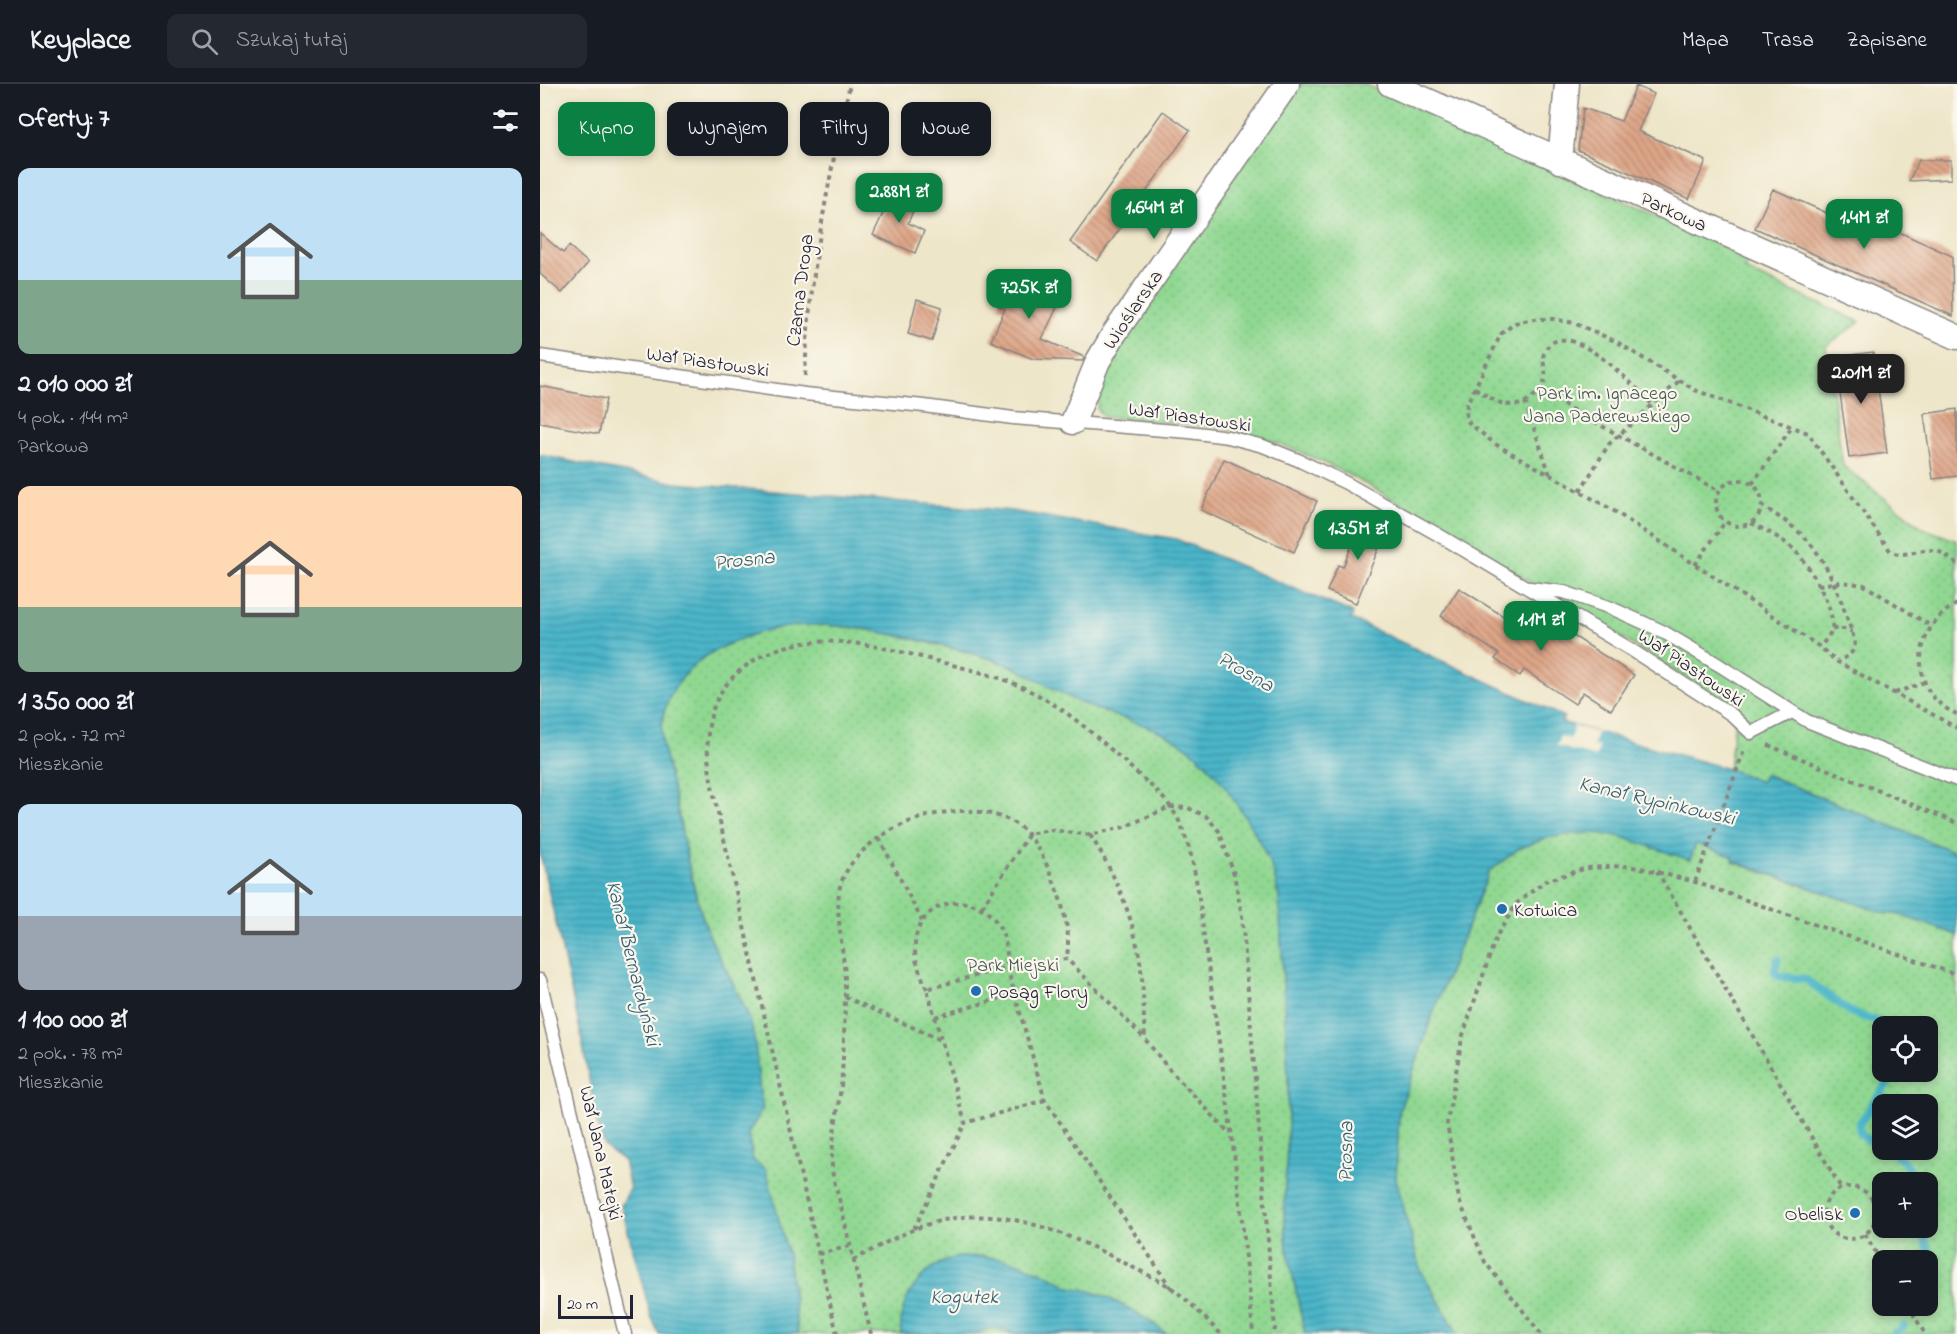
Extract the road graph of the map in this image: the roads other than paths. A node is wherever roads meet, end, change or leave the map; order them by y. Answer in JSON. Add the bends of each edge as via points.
{"nodes":[{"id":1,"x":1287,"y":84,"type":"edge"},
{"id":2,"x":1390,"y":84,"type":"edge"},
{"id":3,"x":1567,"y":84,"type":"edge"},
{"id":4,"x":1560,"y":161,"type":"junction"},
{"id":5,"x":1957,"y":337,"type":"edge"},
{"id":6,"x":540,"y":356,"type":"edge"},
{"id":7,"x":1073,"y":422,"type":"junction"},
{"id":8,"x":1526,"y":588,"type":"junction"},
{"id":9,"x":1792,"y":712,"type":"junction"},
{"id":10,"x":1957,"y":780,"type":"edge"},
{"id":11,"x":540,"y":980,"type":"edge"},
{"id":12,"x":625,"y":1334,"type":"edge"}],
"edges":[{"from":1,"to":7,"type":"street","name":"Wioślarska","via":[[1114,334],[1098,361]]},
{"from":2,"to":4,"type":"street","name":"Parkowa"},
{"from":3,"to":4,"type":"street"},
{"from":4,"to":5,"type":"street","name":"Parkowa"},
{"from":6,"to":7,"type":"lane","name":"Wał Piastowski","via":[[805,394]]},
{"from":7,"to":8,"type":"lane","name":"Wał Piastowski","via":[[1190,432],[1263,446],[1346,483]]},
{"from":8,"to":9,"type":"lane","via":[[1564,592],[1611,608],[1662,632]]},
{"from":8,"to":9,"type":"lane","name":"Wał Piastowski","via":[[1684,683],[1732,715],[1751,733]]},
{"from":9,"to":10,"type":"lane"},
{"from":11,"to":12,"type":"lane","name":"Wał Jana Matejki"}]}
